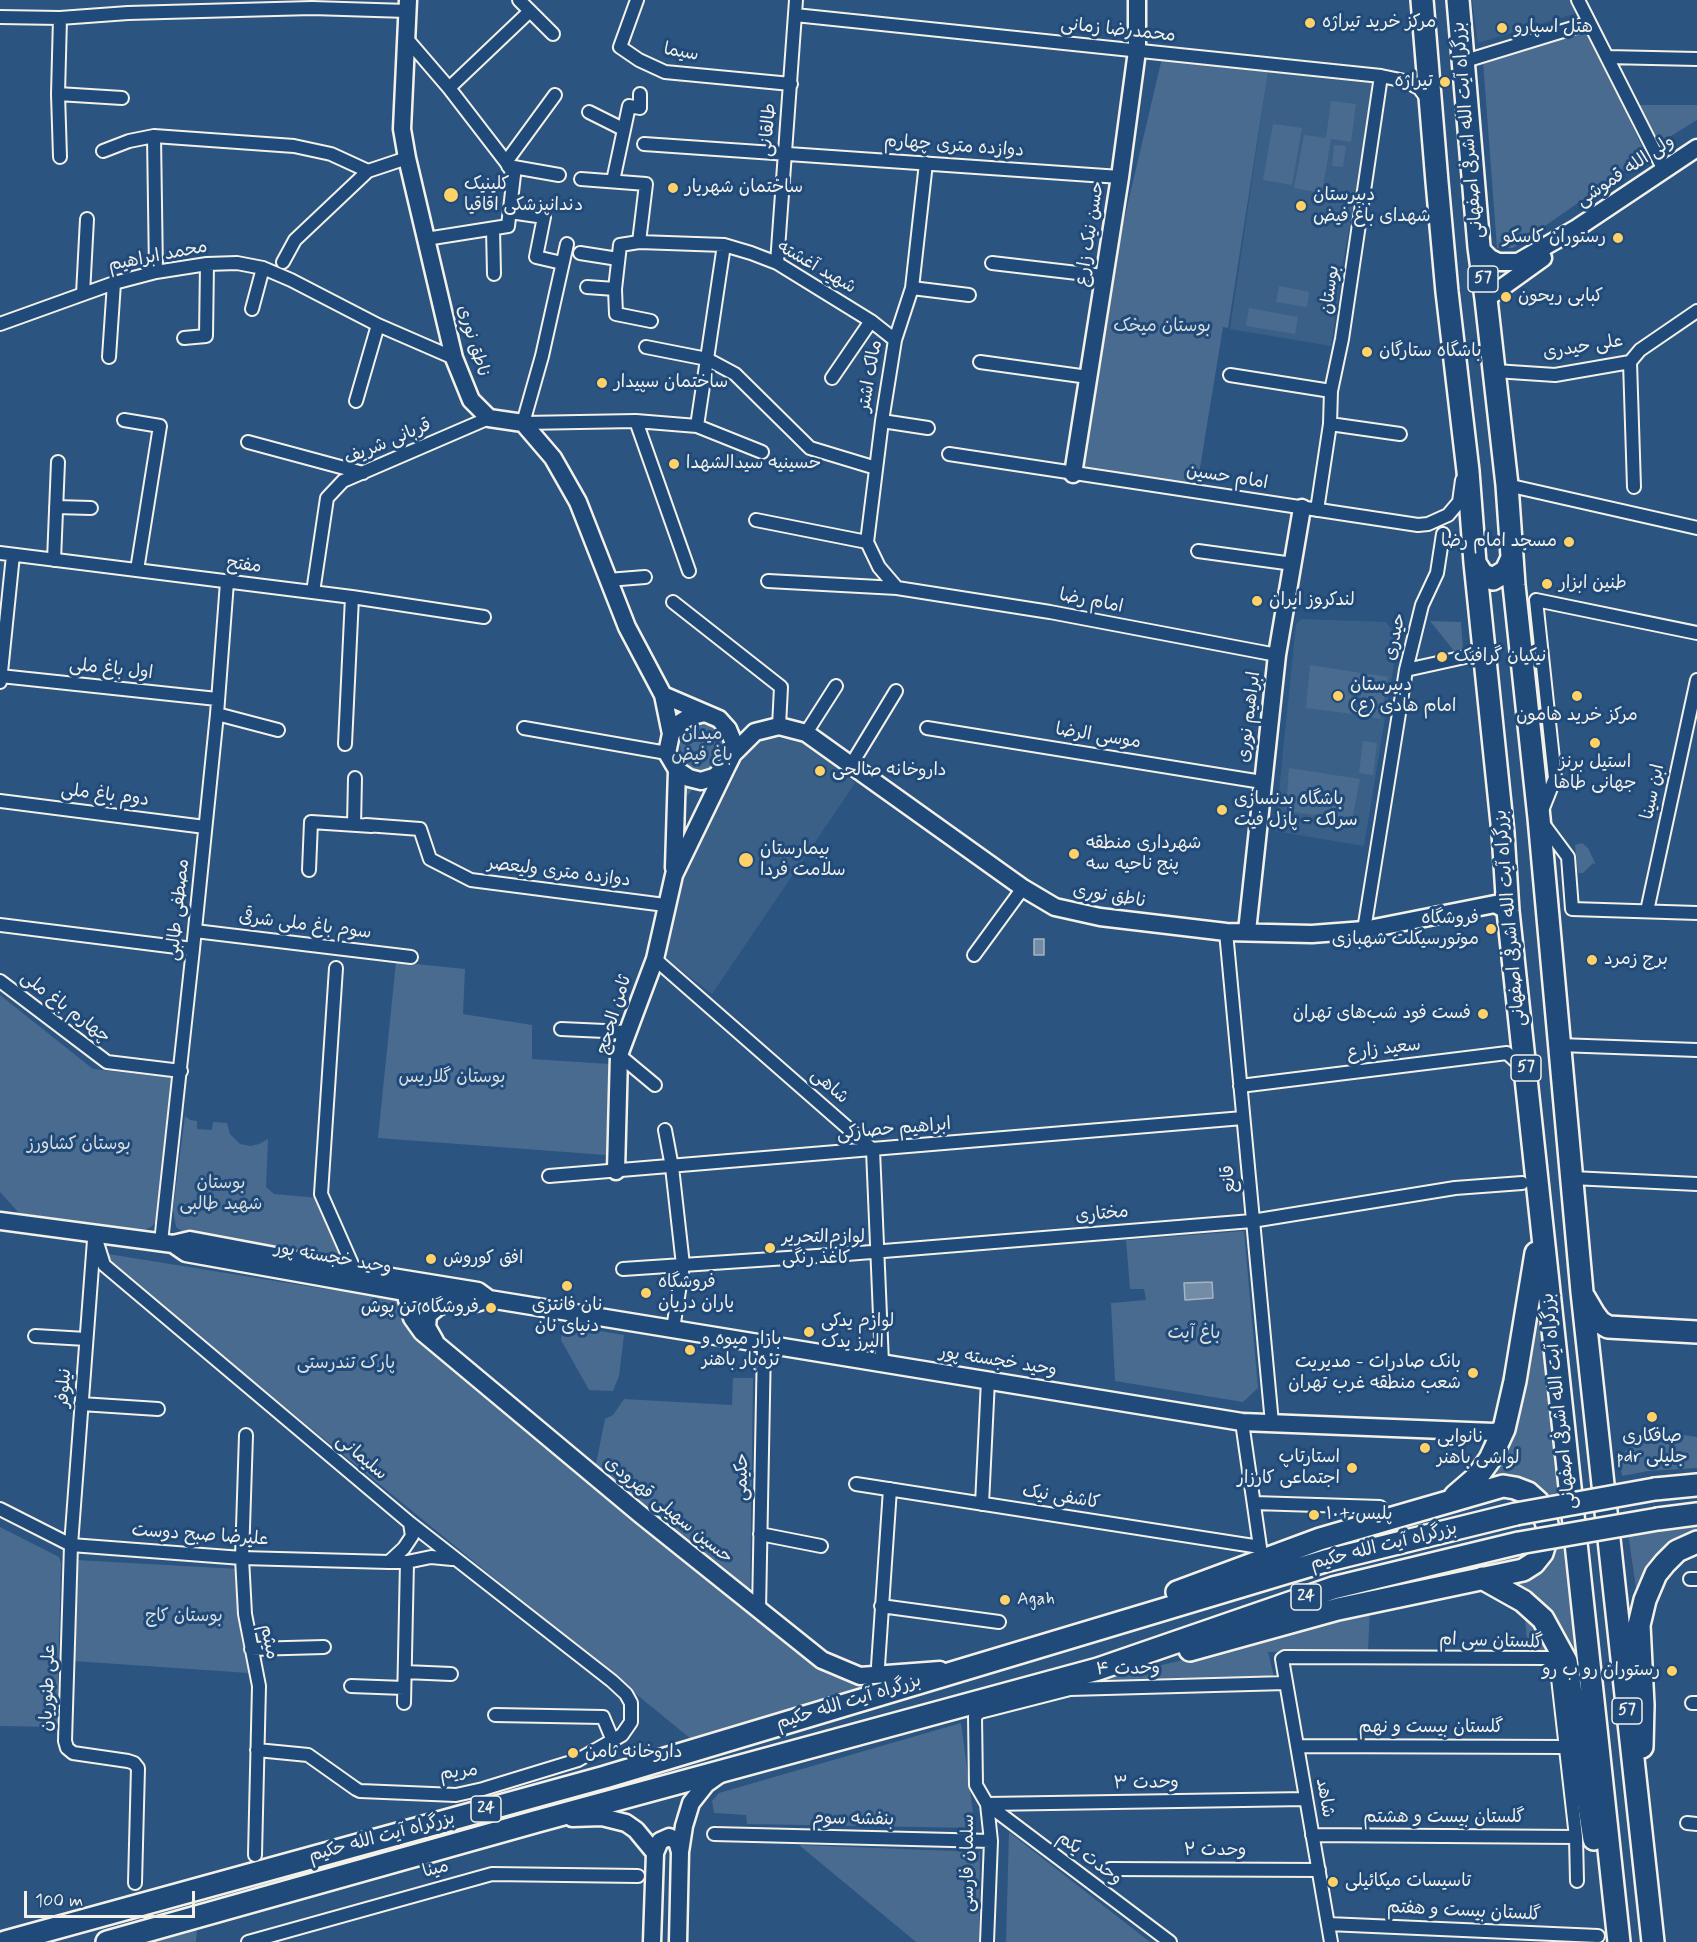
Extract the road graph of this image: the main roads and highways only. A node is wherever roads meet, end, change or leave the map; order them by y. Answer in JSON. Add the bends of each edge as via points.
{"nodes":[{"id":1,"x":1422,"y":0,"type":"edge"},
{"id":2,"x":1458,"y":0,"type":"edge"},
{"id":3,"x":1512,"y":558,"type":"junction"},
{"id":4,"x":1475,"y":563,"type":"junction"},
{"id":5,"x":1518,"y":624,"type":"junction"},
{"id":6,"x":1482,"y":626,"type":"junction"},
{"id":7,"x":1541,"y":1225,"type":"junction"},
{"id":8,"x":1582,"y":1292,"type":"junction"},
{"id":9,"x":1697,"y":1332,"type":"edge"},
{"id":10,"x":1697,"y":1485,"type":"edge"},
{"id":11,"x":1448,"y":1502,"type":"junction"},
{"id":12,"x":1697,"y":1514,"type":"edge"},
{"id":13,"x":1697,"y":1542,"type":"edge"},
{"id":14,"x":1482,"y":1578,"type":"junction"},
{"id":15,"x":1100,"y":1628,"type":"junction"},
{"id":16,"x":1098,"y":1669,"type":"junction"},
{"id":17,"x":1638,"y":1801,"type":"junction"},
{"id":18,"x":5,"y":1942,"type":"edge"},
{"id":19,"x":107,"y":1942,"type":"edge"},
{"id":20,"x":1619,"y":1942,"type":"edge"},
{"id":21,"x":1653,"y":1942,"type":"edge"}],
"edges":[{"from":1,"to":4,"type":"highway","name":"بزرگراه آیت الله اشرفی اصفهانی","number":"57"},
{"from":2,"to":3,"type":"highway","name":"بزرگراه آیت الله اشرفی اصفهانی","number":"57"},
{"from":3,"to":4,"type":"highway","via":[[1506,571],[1493,579],[1482,574]]},
{"from":3,"to":5,"type":"highway","name":"بزرگراه آیت الله اشرفی اصفهانی","number":"57"},
{"from":4,"to":6,"type":"highway","name":"بزرگراه آیت الله اشرفی اصفهانی","number":"57"},
{"from":5,"to":6,"type":"highway","via":[[1509,612],[1498,607],[1488,613]]},
{"from":5,"to":8,"type":"highway","name":"بزرگراه آیت الله اشرفی اصفهانی","number":"57"},
{"from":6,"to":7,"type":"highway","name":"بزرگراه آیت الله اشرفی اصفهانی","number":"57"},
{"from":7,"to":11,"type":"highway","via":[[1504,1429],[1477,1477]]},
{"from":7,"to":20,"type":"highway","name":"بزرگراه آیت الله اشرفی اصفهانی","number":"57"},
{"from":8,"to":9,"type":"highway","via":[[1594,1314],[1608,1327]]},
{"from":8,"to":17,"type":"highway","name":"بزرگراه آیت الله اشرفی اصفهانی","number":"57"},
{"from":10,"to":15,"type":"highway","name":"بزرگراه آیت الله حکیم","number":"24","bridge":true,"via":[[1516,1514],[1325,1561]]},
{"from":11,"to":14,"type":"highway","via":[[1503,1486],[1528,1493],[1545,1516],[1548,1534],[1534,1563],[1523,1570]]},
{"from":11,"to":15,"type":"highway","via":[[1320,1539],[1185,1588]]},
{"from":12,"to":16,"type":"highway","name":"بزرگراه آیت الله حکیم","number":"24","bridge":true,"via":[[1519,1543],[1333,1588]]},
{"from":13,"to":17,"type":"highway","via":[[1677,1551],[1656,1574],[1639,1625],[1643,1738]]},
{"from":14,"to":16,"type":"highway","via":[[1338,1609],[1199,1648]]},
{"from":14,"to":20,"type":"highway","via":[[1523,1601],[1543,1619],[1566,1661],[1598,1860]]},
{"from":15,"to":18,"type":"highway","name":"بزرگراه آیت الله حکیم","number":"24","via":[[605,1777]]},
{"from":16,"to":19,"type":"highway","name":"بزرگراه آیت الله حکیم","number":"24"},
{"from":17,"to":21,"type":"highway","name":"بزرگراه آیت الله اشرفی اصفهانی","number":"57"}]}
